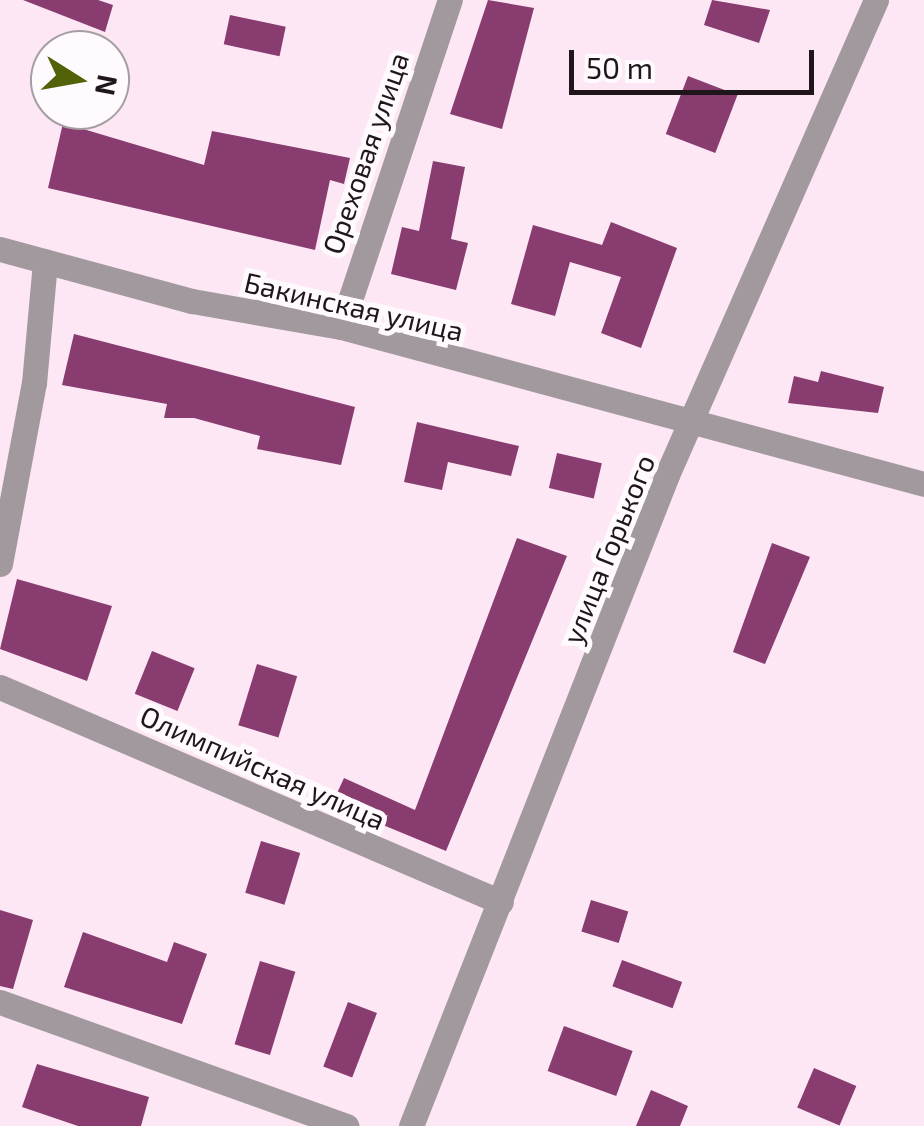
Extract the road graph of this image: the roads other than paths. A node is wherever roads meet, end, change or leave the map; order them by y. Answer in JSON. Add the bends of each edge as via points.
{"nodes":[{"id":1,"x":450,"y":0,"type":"edge"},
{"id":2,"x":876,"y":0,"type":"edge"},
{"id":3,"x":0,"y":249,"type":"edge"},
{"id":4,"x":45,"y":261,"type":"junction"},
{"id":5,"x":341,"y":328,"type":"junction"},
{"id":6,"x":694,"y":422,"type":"junction"},
{"id":7,"x":924,"y":484,"type":"edge"},
{"id":8,"x":0,"y":564,"type":"edge"},
{"id":9,"x":0,"y":687,"type":"edge"},
{"id":10,"x":501,"y":902,"type":"junction"},
{"id":11,"x":0,"y":1002,"type":"edge"},
{"id":12,"x":347,"y":1126,"type":"edge"},
{"id":13,"x":411,"y":1126,"type":"edge"}],
"edges":[{"from":1,"to":5,"type":"street","name":"Ореховая улица"},
{"from":2,"to":6,"type":"street","name":"улица Горького"},
{"from":3,"to":4,"type":"street","name":"Бакинская улица"},
{"from":4,"to":5,"type":"street","name":"Бакинская улица","via":[[192,301]]},
{"from":4,"to":8,"type":"street","via":[[34,383]]},
{"from":5,"to":6,"type":"street","name":"Бакинская улица"},
{"from":6,"to":7,"type":"street","name":"Бакинская улица"},
{"from":6,"to":10,"type":"street","name":"улица Горького"},
{"from":9,"to":10,"type":"street","name":"Олимпийская улица"},
{"from":10,"to":13,"type":"street","name":"улица Горького"},
{"from":11,"to":12,"type":"street"}]}
